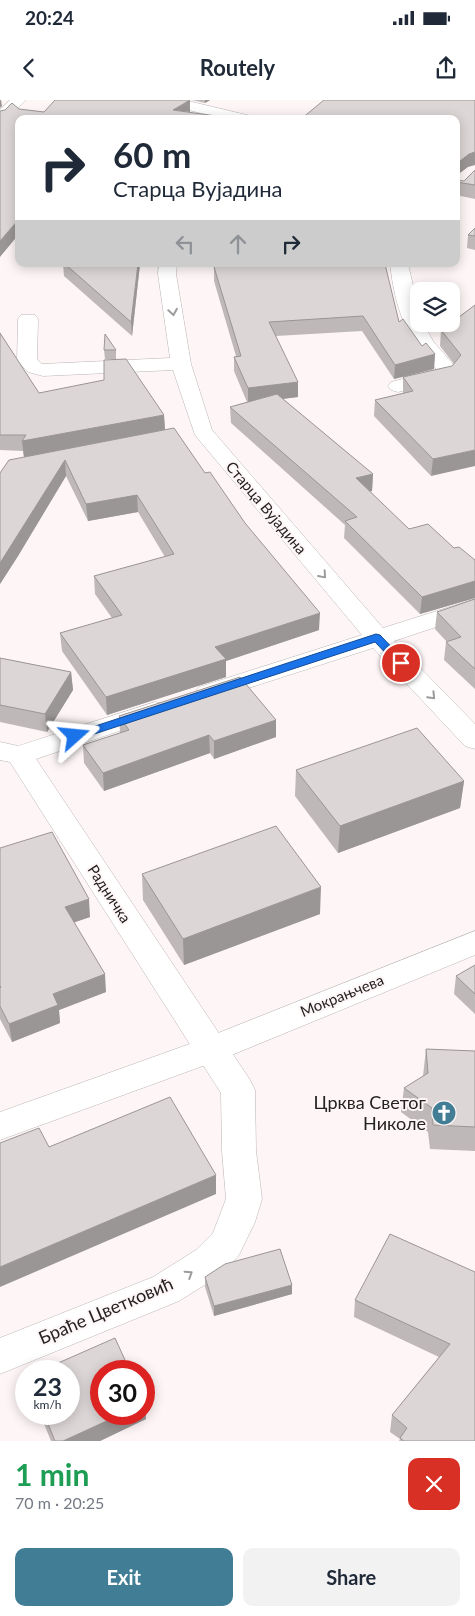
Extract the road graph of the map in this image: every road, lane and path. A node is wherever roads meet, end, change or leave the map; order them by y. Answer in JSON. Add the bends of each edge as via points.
{"nodes":[{"id":1,"x":19,"y":100,"type":"edge"},
{"id":2,"x":165,"y":100,"type":"edge"},
{"id":3,"x":221,"y":115,"type":"edge"},
{"id":4,"x":0,"y":118,"type":"edge"},
{"id":5,"x":168,"y":267,"type":"edge"},
{"id":6,"x":399,"y":267,"type":"edge"},
{"id":7,"x":28,"y":319,"type":"dead end"},
{"id":8,"x":182,"y":364,"type":"junction"},
{"id":9,"x":398,"y":386,"type":"dead end"},
{"id":10,"x":475,"y":606,"type":"edge"},
{"id":11,"x":376,"y":638,"type":"junction"},
{"id":12,"x":475,"y":740,"type":"edge"},
{"id":13,"x":9,"y":753,"type":"edge"},
{"id":14,"x":475,"y":942,"type":"edge"},
{"id":15,"x":210,"y":1050,"type":"junction"},
{"id":16,"x":0,"y":1126,"type":"edge"},
{"id":17,"x":0,"y":1356,"type":"edge"}],
"edges":[{"from":1,"to":4,"type":"street"},
{"from":2,"to":3,"type":"street"},
{"from":5,"to":8,"type":"street","name":"Старца Вујадина","one_way":true},
{"from":6,"to":9,"type":"street","via":[[411,314],[425,343],[448,370],[443,376]]},
{"from":7,"to":8,"type":"street","via":[[27,361],[35,368]]},
{"from":8,"to":11,"type":"street","name":"Старца Вујадина","one_way":true,"via":[[192,433]]},
{"from":10,"to":11,"type":"street"},
{"from":11,"to":12,"type":"street","name":"Старца Вујадина","one_way":true},
{"from":11,"to":13,"type":"street","via":[[184,701]]},
{"from":13,"to":15,"type":"street","name":"Радничка"},
{"from":14,"to":15,"type":"street","name":"Мокрањчева"},
{"from":15,"to":16,"type":"street","name":"Мокрањчева"},
{"from":17,"to":15,"type":"street","name":"Браће Цветковић","one_way":true,"via":[[166,1289],[209,1262],[226,1244],[244,1199],[238,1090]]}]}
